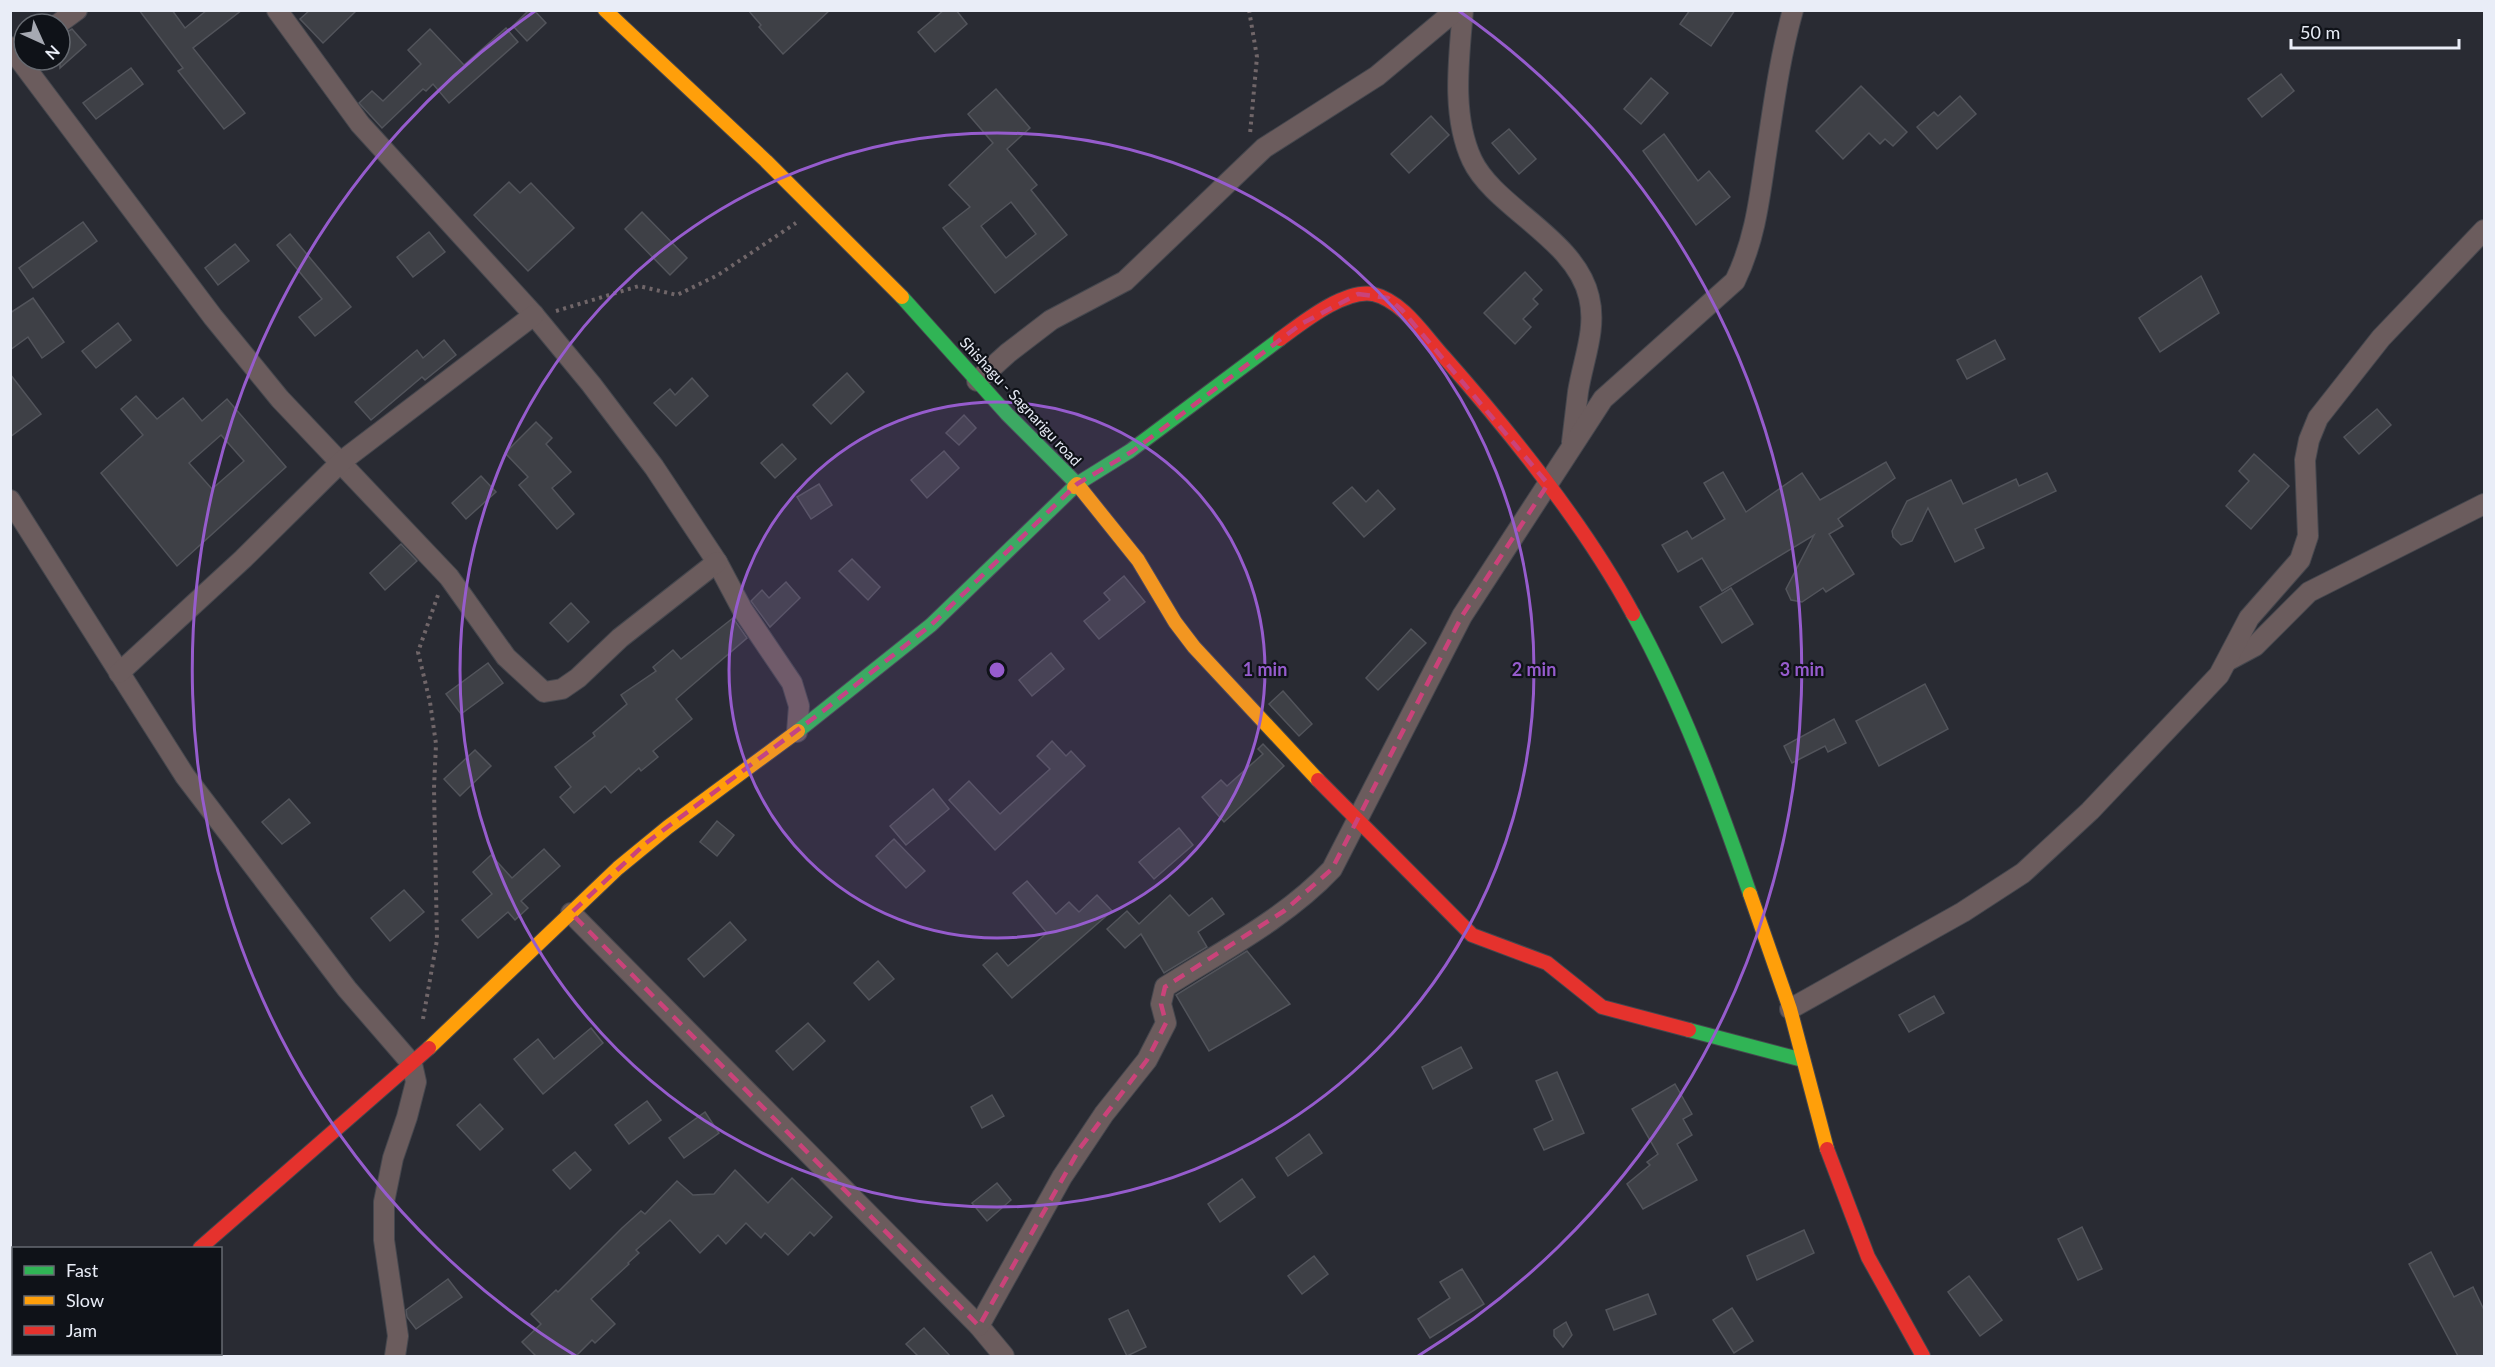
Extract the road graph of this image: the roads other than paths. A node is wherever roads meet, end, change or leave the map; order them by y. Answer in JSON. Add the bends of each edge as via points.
{"nodes":[{"id":1,"x":276,"y":10,"type":"edge"},
{"id":2,"x":604,"y":10,"type":"edge"},
{"id":3,"x":1456,"y":10,"type":"edge"},
{"id":4,"x":1463,"y":10,"type":"edge"},
{"id":5,"x":1793,"y":10,"type":"edge"},
{"id":6,"x":30,"y":72,"type":"edge"},
{"id":7,"x":2484,"y":230,"type":"edge"},
{"id":8,"x":534,"y":315,"type":"junction"},
{"id":9,"x":977,"y":381,"type":"junction"},
{"id":10,"x":1571,"y":446,"type":"junction"},
{"id":11,"x":342,"y":461,"type":"junction"},
{"id":12,"x":1077,"y":484,"type":"junction"},
{"id":13,"x":1548,"y":484,"type":"junction"},
{"id":14,"x":10,"y":500,"type":"edge"},
{"id":15,"x":2484,"y":504,"type":"edge"},
{"id":16,"x":717,"y":562,"type":"junction"},
{"id":17,"x":2227,"y":662,"type":"junction"},
{"id":18,"x":119,"y":673,"type":"junction"},
{"id":19,"x":797,"y":732,"type":"junction"},
{"id":20,"x":1357,"y":821,"type":"junction"},
{"id":21,"x":571,"y":913,"type":"junction"},
{"id":22,"x":1790,"y":1009,"type":"junction"},
{"id":23,"x":1803,"y":1060,"type":"junction"},
{"id":24,"x":412,"y":1064,"type":"junction"},
{"id":25,"x":201,"y":1247,"type":"edge"},
{"id":26,"x":979,"y":1326,"type":"junction"},
{"id":27,"x":395,"y":1356,"type":"edge"},
{"id":28,"x":1004,"y":1356,"type":"edge"},
{"id":29,"x":1923,"y":1356,"type":"edge"}],
"edges":[{"from":1,"to":8,"type":"street","via":[[360,124]]},
{"from":2,"to":9,"type":"street","name":"Shishagu - Sagnarigu road","via":[[815,210],[915,310]]},
{"from":3,"to":9,"type":"street","via":[[1377,76],[1264,148],[1125,281],[1051,320]]},
{"from":4,"to":10,"type":"street","via":[[1458,67],[1461,121],[1473,161],[1498,190],[1544,231],[1586,285],[1591,334]]},
{"from":5,"to":10,"type":"street","via":[[1782,49],[1757,222],[1735,281],[1603,399]]},
{"from":6,"to":11,"type":"street","via":[[213,317],[280,399]]},
{"from":7,"to":17,"type":"street","via":[[2381,338],[2318,418],[2308,440],[2305,460],[2308,536],[2300,560],[2249,618]]},
{"from":8,"to":11,"type":"street"},
{"from":8,"to":16,"type":"street","via":[[654,467]]},
{"from":9,"to":12,"type":"street","name":"Shishagu - Sagnarigu road"},
{"from":10,"to":13,"type":"street"},
{"from":11,"to":16,"type":"street","via":[[449,577],[494,643],[544,692],[562,689],[578,678],[620,638]]},
{"from":11,"to":18,"type":"street"},
{"from":12,"to":13,"type":"street","name":"Shishagu - Sagnarigu road","via":[[1133,451],[1212,388],[1326,308],[1358,294],[1374,294],[1388,298],[1402,310],[1479,397]]},
{"from":12,"to":19,"type":"street","via":[[931,625]]},
{"from":12,"to":20,"type":"street","via":[[1138,560],[1194,647]]},
{"from":13,"to":20,"type":"street","via":[[1462,616]]},
{"from":13,"to":22,"type":"street","name":"Shishagu - Sagnarigu road","via":[[1625,599],[1660,663],[1714,790]]},
{"from":14,"to":18,"type":"street"},
{"from":15,"to":17,"type":"street","via":[[2309,592],[2255,646]]},
{"from":16,"to":19,"type":"street","via":[[742,609],[792,683],[799,706]]},
{"from":17,"to":22,"type":"street","via":[[2098,803],[2024,873],[1964,912]]},
{"from":18,"to":24,"type":"street","via":[[224,830],[347,989]]},
{"from":19,"to":21,"type":"street","via":[[646,843]]},
{"from":20,"to":23,"type":"street","via":[[1472,935],[1547,963],[1602,1006]]},
{"from":20,"to":26,"type":"street","via":[[1332,869],[1318,884],[1165,987],[1161,1004],[1166,1023],[1147,1060],[1068,1167]]},
{"from":21,"to":24,"type":"street"},
{"from":21,"to":26,"type":"street"},
{"from":22,"to":23,"type":"street","name":"Shishagu - Sagnarigu road"},
{"from":23,"to":29,"type":"street","name":"Shishagu - Sagnarigu road","via":[[1822,1136],[1868,1257]]},
{"from":24,"to":25,"type":"street"},
{"from":24,"to":27,"type":"street","via":[[416,1082],[384,1202],[384,1240],[398,1336]]},
{"from":26,"to":28,"type":"street"}]}
